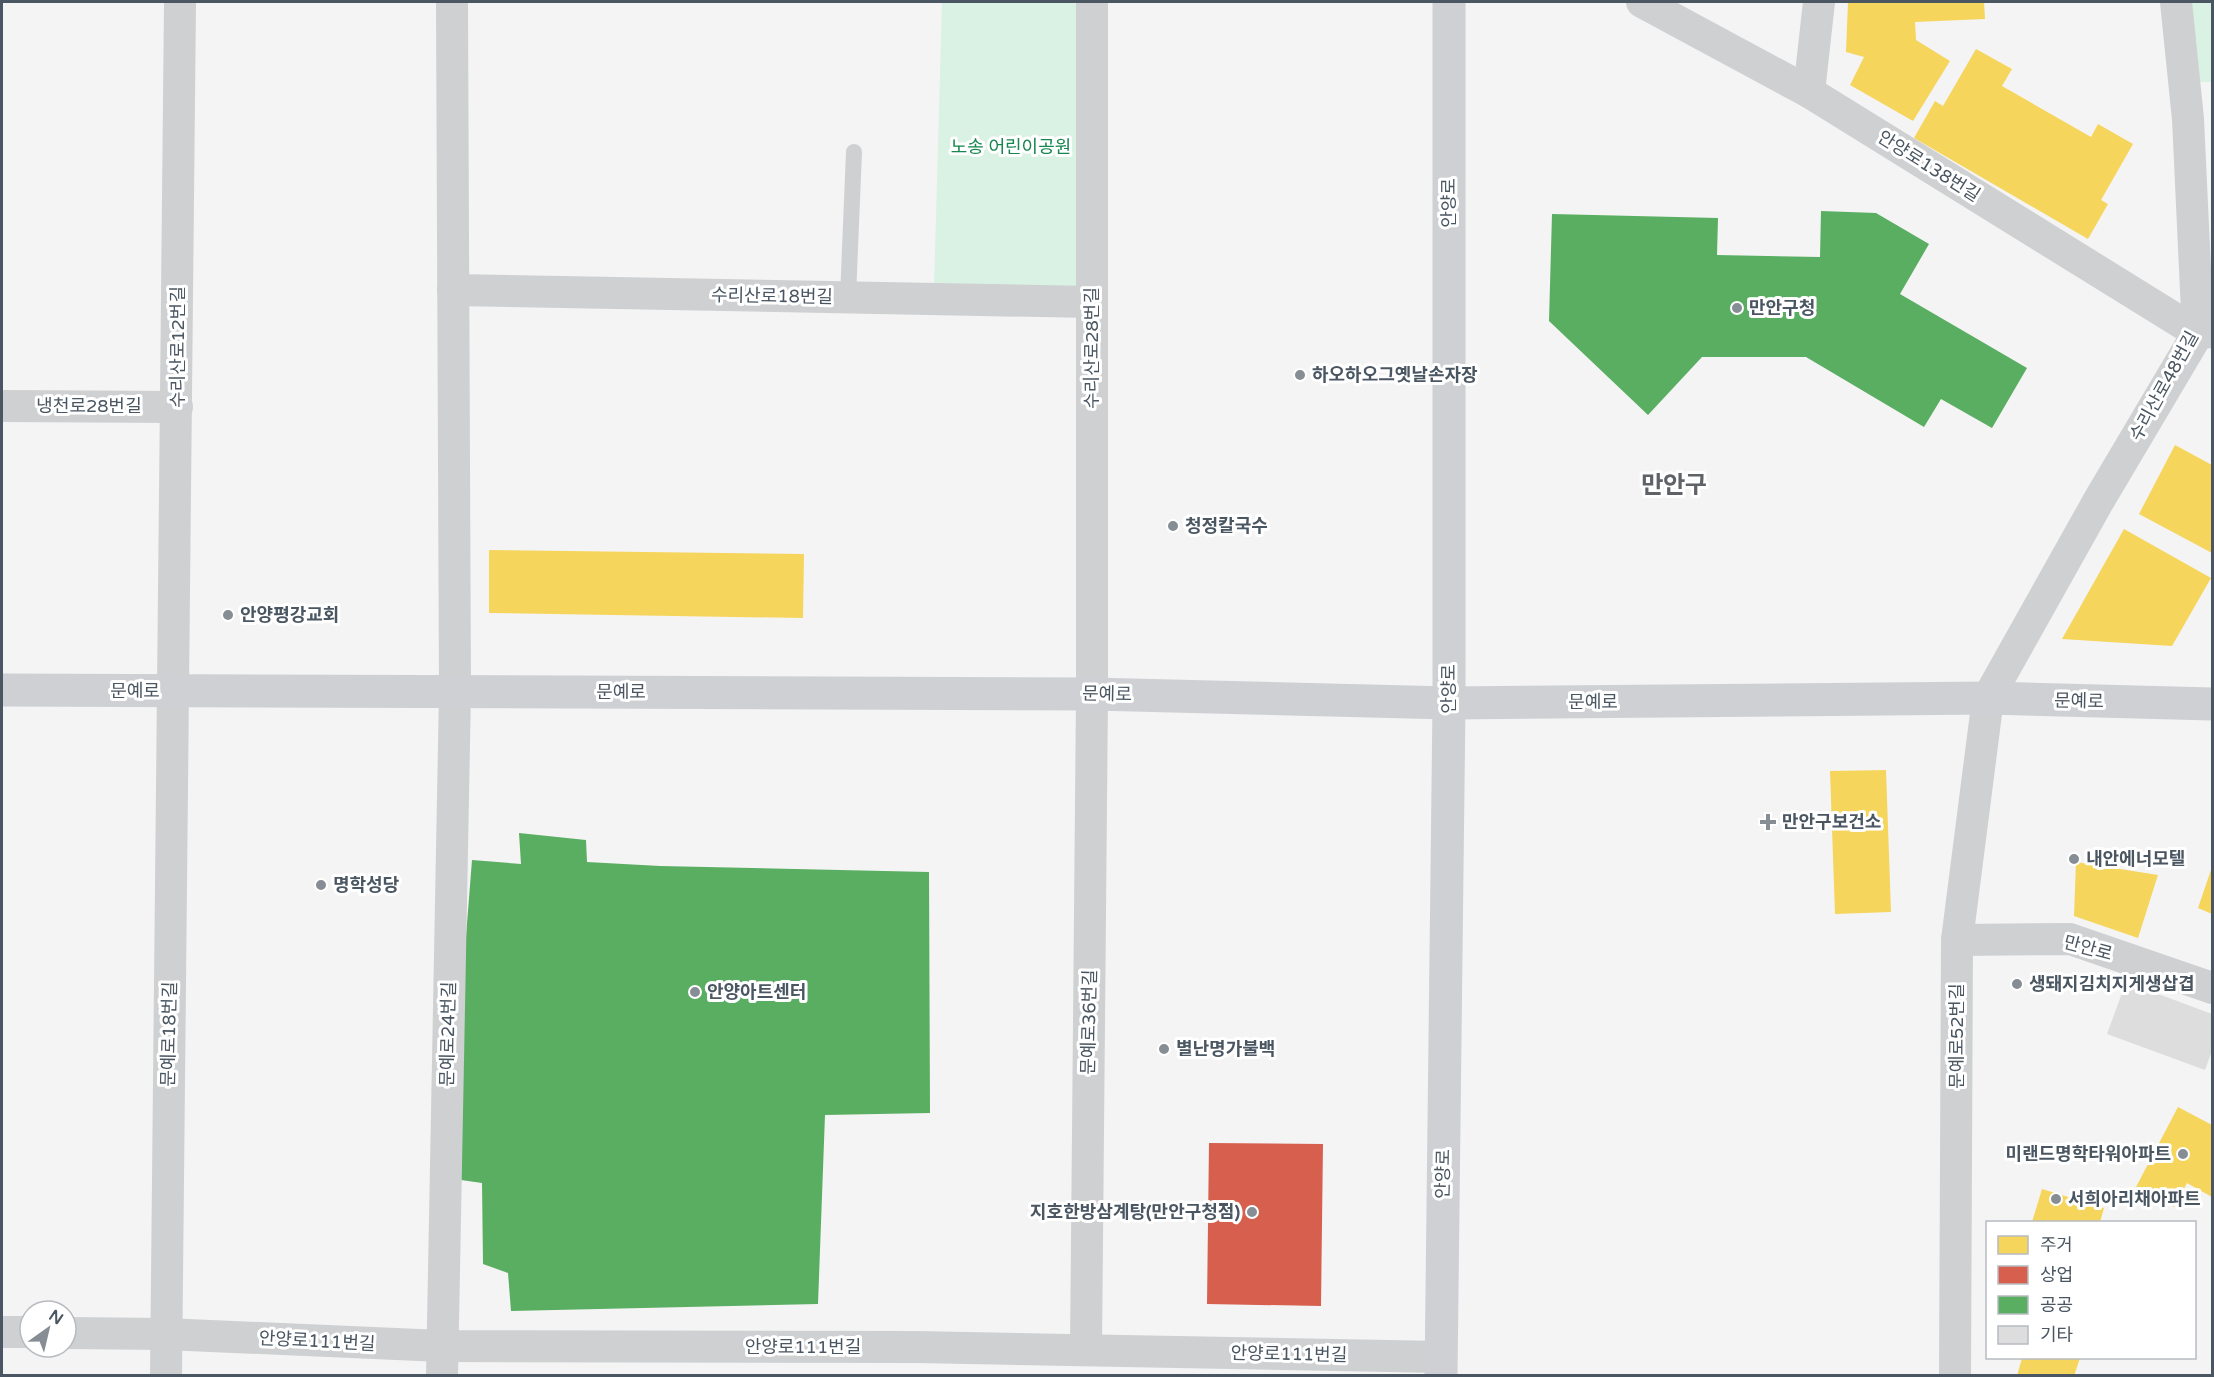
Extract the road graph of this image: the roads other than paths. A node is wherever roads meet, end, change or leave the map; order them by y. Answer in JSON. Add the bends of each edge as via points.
{"nodes":[{"id":1,"x":180,"y":2,"type":"edge"},
{"id":2,"x":452,"y":2,"type":"edge"},
{"id":3,"x":1092,"y":2,"type":"edge"},
{"id":4,"x":1449,"y":2,"type":"edge"},
{"id":5,"x":1642,"y":2,"type":"edge"},
{"id":6,"x":1819,"y":2,"type":"edge"},
{"id":7,"x":2176,"y":2,"type":"edge"},
{"id":8,"x":1809,"y":92,"type":"junction"},
{"id":9,"x":854,"y":152,"type":"dead end"},
{"id":10,"x":453,"y":290,"type":"junction"},
{"id":11,"x":848,"y":297,"type":"junction"},
{"id":12,"x":1091,"y":302,"type":"junction"},
{"id":13,"x":2205,"y":332,"type":"edge"},
{"id":14,"x":2,"y":406,"type":"edge"},
{"id":15,"x":177,"y":407,"type":"junction"},
{"id":16,"x":2,"y":690,"type":"edge"},
{"id":17,"x":173,"y":692,"type":"junction"},
{"id":18,"x":455,"y":692,"type":"junction"},
{"id":19,"x":1092,"y":694,"type":"junction"},
{"id":20,"x":1988,"y":698,"type":"junction"},
{"id":21,"x":1449,"y":703,"type":"junction"},
{"id":22,"x":2212,"y":704,"type":"edge"},
{"id":23,"x":1958,"y":940,"type":"junction"},
{"id":24,"x":2212,"y":988,"type":"edge"},
{"id":25,"x":2,"y":1332,"type":"edge"},
{"id":26,"x":18,"y":1332,"type":"edge"},
{"id":27,"x":78,"y":1333,"type":"edge"},
{"id":28,"x":165,"y":1334,"type":"junction"},
{"id":29,"x":1086,"y":1350,"type":"junction"},
{"id":30,"x":442,"y":1361,"type":"edge"},
{"id":31,"x":1441,"y":1366,"type":"edge"},
{"id":32,"x":166,"y":1376,"type":"edge"},
{"id":33,"x":1954,"y":1376,"type":"edge"}],
"edges":[{"from":1,"to":15,"type":"street","name":"수리산로12번길"},
{"from":2,"to":10,"type":"street"},
{"from":3,"to":12,"type":"street","name":"수리산로28번길"},
{"from":4,"to":21,"type":"street","name":"안양로"},
{"from":5,"to":8,"type":"street","name":"안양로138번길"},
{"from":6,"to":8,"type":"street"},
{"from":7,"to":13,"type":"street","name":"수리산로48번길"},
{"from":8,"to":13,"type":"street","name":"안양로138번길"},
{"from":9,"to":11,"type":"lane"},
{"from":10,"to":11,"type":"street","name":"수리산로18번길"},
{"from":10,"to":18,"type":"street"},
{"from":11,"to":12,"type":"street","name":"수리산로18번길"},
{"from":12,"to":19,"type":"street","name":"수리산로28번길"},
{"from":13,"to":20,"type":"street","name":"수리산로48번길","via":[[2099,500]]},
{"from":14,"to":15,"type":"street","name":"냉천로28번길"},
{"from":15,"to":17,"type":"street","name":"수리산로12번길"},
{"from":16,"to":17,"type":"street","name":"문예로"},
{"from":17,"to":18,"type":"street","name":"문예로"},
{"from":17,"to":28,"type":"street","name":"문예로18번길"},
{"from":18,"to":19,"type":"street","name":"문예로"},
{"from":18,"to":30,"type":"street","name":"문예로24번길"},
{"from":19,"to":21,"type":"street","name":"문예로"},
{"from":19,"to":29,"type":"street","name":"문예로36번길"},
{"from":20,"to":21,"type":"street","name":"문예로"},
{"from":20,"to":22,"type":"street","name":"문예로"},
{"from":20,"to":23,"type":"street","name":"문예로52번길"},
{"from":21,"to":31,"type":"street","name":"안양로"},
{"from":23,"to":24,"type":"street","name":"만안로","via":[[2070,939]]},
{"from":23,"to":33,"type":"street","name":"문예로52번길"},
{"from":25,"to":26,"type":"street"},
{"from":27,"to":28,"type":"street","name":"안양로111번길"},
{"from":28,"to":30,"type":"street","name":"안양로111번길"},
{"from":28,"to":32,"type":"street","name":"문예로18번길"},
{"from":29,"to":30,"type":"street","name":"안양로111번길","via":[[894,1347]]},
{"from":29,"to":31,"type":"street","name":"안양로111번길"}]}
